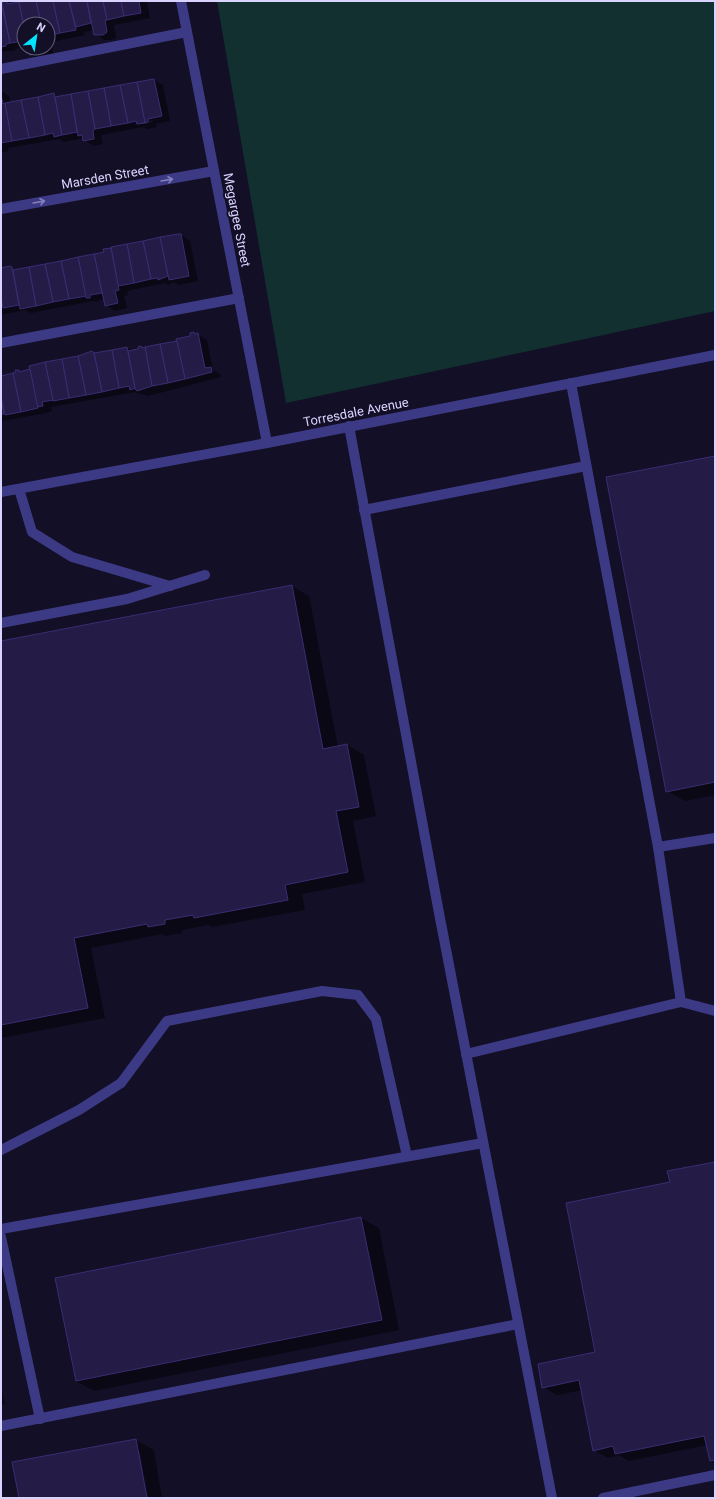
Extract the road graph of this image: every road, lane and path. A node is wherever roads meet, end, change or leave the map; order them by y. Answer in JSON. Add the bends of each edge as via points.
{"nodes":[{"id":1,"x":181,"y":1,"type":"edge"},
{"id":2,"x":187,"y":32,"type":"junction"},
{"id":3,"x":1,"y":69,"type":"edge"},
{"id":4,"x":214,"y":171,"type":"junction"},
{"id":5,"x":1,"y":209,"type":"edge"},
{"id":6,"x":239,"y":298,"type":"junction"},
{"id":7,"x":1,"y":343,"type":"edge"},
{"id":8,"x":715,"y":355,"type":"edge"},
{"id":9,"x":571,"y":383,"type":"junction"},
{"id":10,"x":348,"y":426,"type":"junction"},
{"id":11,"x":267,"y":443,"type":"junction"},
{"id":12,"x":586,"y":466,"type":"junction"},
{"id":13,"x":19,"y":489,"type":"junction"},
{"id":14,"x":1,"y":492,"type":"edge"},
{"id":15,"x":364,"y":510,"type":"junction"},
{"id":16,"x":204,"y":575,"type":"dead end"},
{"id":17,"x":170,"y":586,"type":"junction"},
{"id":18,"x":1,"y":623,"type":"edge"},
{"id":19,"x":715,"y":838,"type":"edge"},
{"id":20,"x":658,"y":847,"type":"junction"},
{"id":21,"x":681,"y":1002,"type":"junction"},
{"id":22,"x":715,"y":1011,"type":"edge"},
{"id":23,"x":466,"y":1054,"type":"junction"},
{"id":24,"x":483,"y":1143,"type":"junction"},
{"id":25,"x":1,"y":1150,"type":"edge"},
{"id":26,"x":407,"y":1156,"type":"junction"},
{"id":27,"x":1,"y":1229,"type":"edge"},
{"id":28,"x":1,"y":1236,"type":"edge"},
{"id":29,"x":518,"y":1324,"type":"junction"},
{"id":30,"x":40,"y":1419,"type":"junction"},
{"id":31,"x":1,"y":1426,"type":"edge"},
{"id":32,"x":715,"y":1475,"type":"edge"},
{"id":33,"x":552,"y":1498,"type":"edge"},
{"id":34,"x":603,"y":1498,"type":"edge"}],
"edges":[{"from":1,"to":2,"type":"street","name":"Megargee Street"},
{"from":2,"to":3,"type":"street"},
{"from":2,"to":4,"type":"street","name":"Megargee Street"},
{"from":5,"to":4,"type":"street","name":"Marsden Street","one_way":true},
{"from":4,"to":6,"type":"street","name":"Megargee Street"},
{"from":6,"to":7,"type":"street"},
{"from":6,"to":11,"type":"street","name":"Megargee Street"},
{"from":8,"to":9,"type":"street","name":"Torresdale Avenue"},
{"from":9,"to":10,"type":"street","name":"Torresdale Avenue"},
{"from":9,"to":12,"type":"street"},
{"from":10,"to":11,"type":"street","name":"Torresdale Avenue"},
{"from":10,"to":15,"type":"street"},
{"from":11,"to":13,"type":"street","name":"Torresdale Avenue"},
{"from":12,"to":15,"type":"street"},
{"from":12,"to":20,"type":"street"},
{"from":13,"to":14,"type":"street","name":"Torresdale Avenue"},
{"from":13,"to":17,"type":"street","via":[[32,532],[72,557]]},
{"from":15,"to":23,"type":"street"},
{"from":16,"to":17,"type":"street"},
{"from":17,"to":18,"type":"street","via":[[127,598]]},
{"from":19,"to":20,"type":"street"},
{"from":20,"to":21,"type":"street"},
{"from":21,"to":22,"type":"street"},
{"from":21,"to":23,"type":"street"},
{"from":23,"to":24,"type":"street"},
{"from":24,"to":26,"type":"street"},
{"from":24,"to":29,"type":"street"},
{"from":25,"to":26,"type":"street","via":[[79,1110],[121,1084],[167,1021],[322,992],[358,995],[376,1019]]},
{"from":26,"to":27,"type":"street"},
{"from":28,"to":30,"type":"street"},
{"from":29,"to":30,"type":"street"},
{"from":29,"to":33,"type":"street"},
{"from":30,"to":31,"type":"street"},
{"from":32,"to":34,"type":"street"}]}
